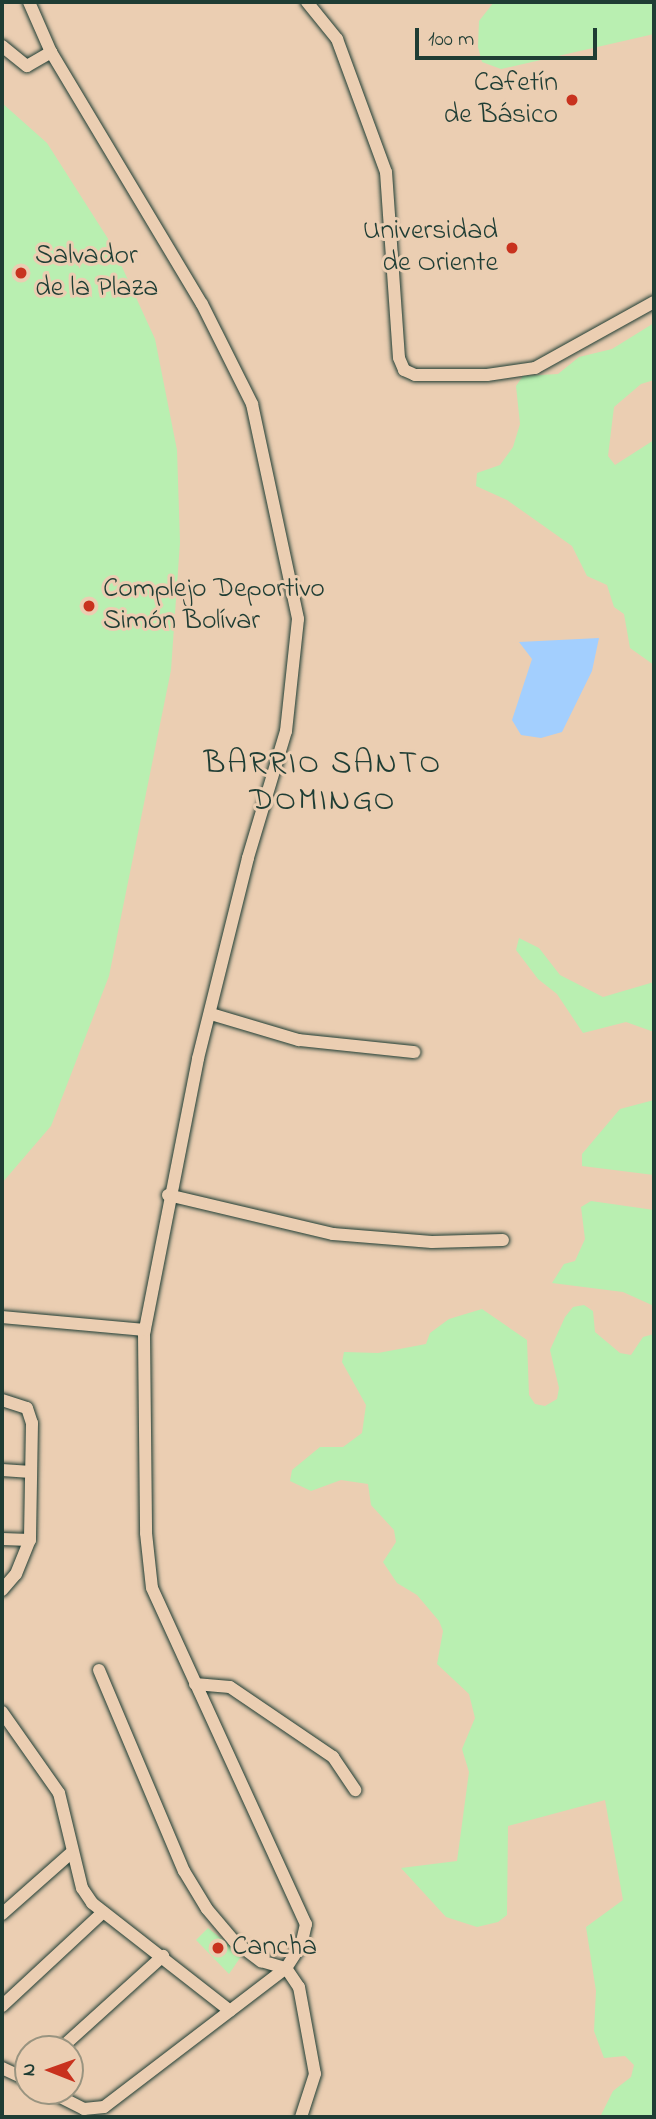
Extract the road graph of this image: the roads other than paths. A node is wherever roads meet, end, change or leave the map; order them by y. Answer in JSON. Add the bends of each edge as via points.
{"nodes":[{"id":1,"x":29,"y":2,"type":"edge"},
{"id":2,"x":307,"y":2,"type":"edge"},
{"id":3,"x":2,"y":46,"type":"edge"},
{"id":4,"x":51,"y":52,"type":"junction"},
{"id":5,"x":654,"y":302,"type":"edge"},
{"id":6,"x":211,"y":1014,"type":"junction"},
{"id":7,"x":414,"y":1052,"type":"dead end"},
{"id":8,"x":168,"y":1195,"type":"junction"},
{"id":9,"x":503,"y":1240,"type":"dead end"},
{"id":10,"x":2,"y":1317,"type":"edge"},
{"id":11,"x":144,"y":1330,"type":"junction"},
{"id":12,"x":2,"y":1400,"type":"edge"},
{"id":13,"x":2,"y":1470,"type":"edge"},
{"id":14,"x":31,"y":1472,"type":"junction"},
{"id":15,"x":2,"y":1539,"type":"edge"},
{"id":16,"x":30,"y":1540,"type":"junction"},
{"id":17,"x":2,"y":1590,"type":"edge"},
{"id":18,"x":99,"y":1670,"type":"dead end"},
{"id":19,"x":195,"y":1684,"type":"junction"},
{"id":20,"x":2,"y":1712,"type":"edge"},
{"id":21,"x":355,"y":1790,"type":"dead end"},
{"id":22,"x":72,"y":1852,"type":"junction"},
{"id":23,"x":103,"y":1912,"type":"junction"},
{"id":24,"x":2,"y":1914,"type":"edge"},
{"id":25,"x":163,"y":1956,"type":"junction"},
{"id":26,"x":286,"y":1968,"type":"junction"},
{"id":27,"x":2,"y":2006,"type":"edge"},
{"id":28,"x":230,"y":2011,"type":"junction"},
{"id":29,"x":76,"y":2035,"type":"edge"},
{"id":30,"x":77,"y":2105,"type":"edge"},
{"id":31,"x":301,"y":2117,"type":"edge"}],
"edges":[{"from":1,"to":4,"type":"street"},
{"from":2,"to":5,"type":"street","via":[[337,39],[386,173],[398,358],[404,369],[415,376],[487,375],[536,368]]},
{"from":3,"to":4,"type":"street","via":[[27,66]]},
{"from":4,"to":6,"type":"street","via":[[202,304],[251,404],[298,619],[286,731],[248,858]]},
{"from":6,"to":7,"type":"street","via":[[299,1040]]},
{"from":6,"to":8,"type":"street"},
{"from":8,"to":9,"type":"street","via":[[333,1234],[432,1242]]},
{"from":8,"to":11,"type":"street"},
{"from":10,"to":11,"type":"street"},
{"from":11,"to":19,"type":"street","via":[[147,1561],[162,1615]]},
{"from":12,"to":14,"type":"street","via":[[17,1403],[30,1414]]},
{"from":13,"to":14,"type":"street"},
{"from":14,"to":16,"type":"street"},
{"from":15,"to":16,"type":"street"},
{"from":16,"to":17,"type":"street","via":[[16,1574]]},
{"from":18,"to":26,"type":"street","via":[[184,1871],[207,1909],[234,1941],[261,1961]]},
{"from":19,"to":21,"type":"street","via":[[230,1687],[333,1757]]},
{"from":19,"to":26,"type":"street","via":[[306,1924],[301,1945]]},
{"from":20,"to":22,"type":"street","via":[[59,1793]]},
{"from":22,"to":23,"type":"street","via":[[82,1888]]},
{"from":22,"to":24,"type":"street"},
{"from":23,"to":25,"type":"street"},
{"from":23,"to":27,"type":"street"},
{"from":25,"to":28,"type":"street"},
{"from":25,"to":29,"type":"street"},
{"from":26,"to":28,"type":"street"},
{"from":26,"to":31,"type":"street","via":[[299,1987],[314,2055],[312,2090]]},
{"from":28,"to":30,"type":"street","via":[[104,2107]]}]}
